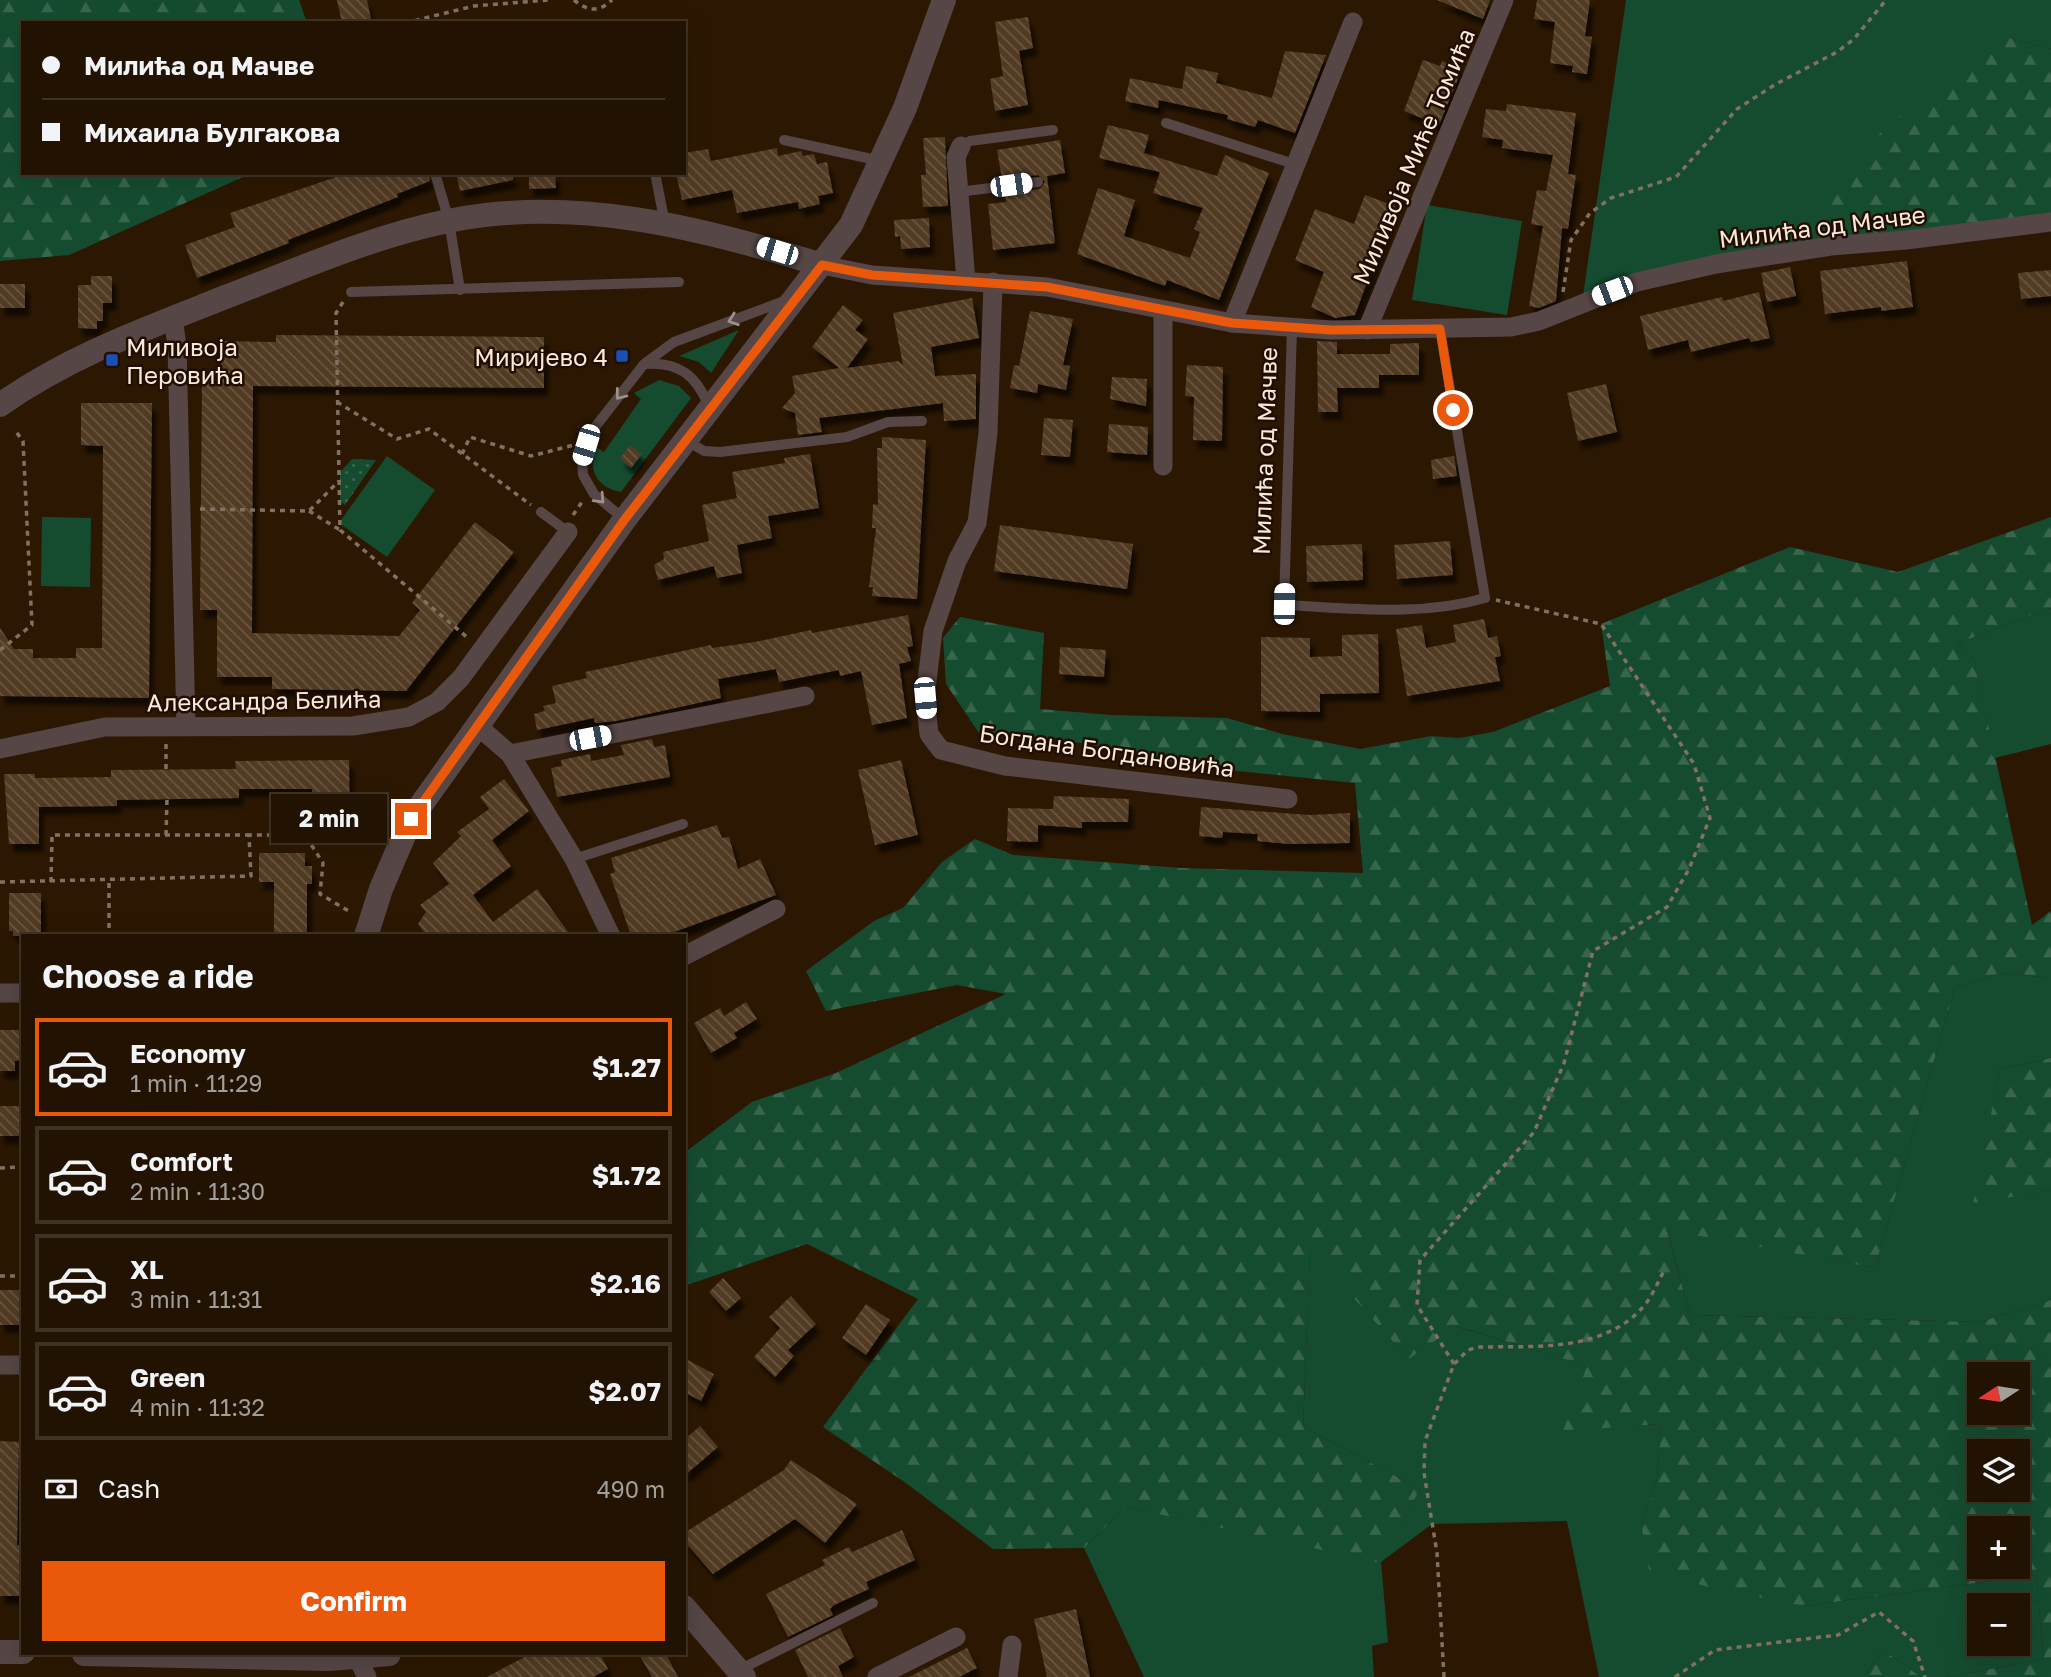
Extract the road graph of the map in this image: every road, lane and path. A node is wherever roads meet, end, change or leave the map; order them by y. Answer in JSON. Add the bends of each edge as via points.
{"nodes":[{"id":1,"x":548,"y":0,"type":"edge"},
{"id":2,"x":574,"y":0,"type":"edge"},
{"id":3,"x":612,"y":0,"type":"edge"},
{"id":4,"x":944,"y":0,"type":"edge"},
{"id":5,"x":1504,"y":0,"type":"edge"},
{"id":6,"x":1886,"y":0,"type":"edge"},
{"id":7,"x":413,"y":21,"type":"edge"},
{"id":8,"x":1353,"y":22,"type":"dead end"},
{"id":9,"x":1166,"y":123,"type":"dead end"},
{"id":10,"x":1053,"y":130,"type":"dead end"},
{"id":11,"x":784,"y":141,"type":"dead end"},
{"id":12,"x":961,"y":146,"type":"joint"},
{"id":13,"x":882,"y":161,"type":"junction"},
{"id":14,"x":1294,"y":164,"type":"junction"},
{"id":15,"x":436,"y":175,"type":"edge"},
{"id":16,"x":655,"y":175,"type":"edge"},
{"id":17,"x":1038,"y":181,"type":"dead end"},
{"id":18,"x":958,"y":192,"type":"junction"},
{"id":19,"x":449,"y":221,"type":"junction"},
{"id":20,"x":2051,"y":222,"type":"edge"},
{"id":21,"x":665,"y":225,"type":"junction"},
{"id":22,"x":822,"y":265,"type":"junction"},
{"id":23,"x":966,"y":281,"type":"junction"},
{"id":24,"x":679,"y":282,"type":"dead end"},
{"id":25,"x":993,"y":282,"type":"junction"},
{"id":26,"x":460,"y":290,"type":"junction"},
{"id":27,"x":351,"y":292,"type":"dead end"},
{"id":28,"x":797,"y":296,"type":"junction"},
{"id":29,"x":1163,"y":311,"type":"junction"},
{"id":30,"x":1561,"y":312,"type":"junction"},
{"id":31,"x":335,"y":313,"type":"dead end"},
{"id":32,"x":173,"y":319,"type":"junction"},
{"id":33,"x":1232,"y":323,"type":"junction"},
{"id":34,"x":1292,"y":327,"type":"junction"},
{"id":35,"x":1440,"y":329,"type":"junction"},
{"id":36,"x":1367,"y":330,"type":"junction"},
{"id":37,"x":644,"y":364,"type":"junction"},
{"id":38,"x":337,"y":402,"type":"junction"},
{"id":39,"x":0,"y":405,"type":"edge"},
{"id":40,"x":710,"y":408,"type":"junction"},
{"id":41,"x":922,"y":421,"type":"dead end"},
{"id":42,"x":14,"y":429,"type":"dead end"},
{"id":43,"x":687,"y":441,"type":"junction"},
{"id":44,"x":577,"y":444,"type":"dead end"},
{"id":45,"x":462,"y":454,"type":"junction"},
{"id":46,"x":1163,"y":466,"type":"dead end"},
{"id":47,"x":339,"y":481,"type":"junction"},
{"id":48,"x":181,"y":509,"type":"junction"},
{"id":49,"x":309,"y":511,"type":"junction"},
{"id":50,"x":541,"y":512,"type":"joint"},
{"id":51,"x":625,"y":519,"type":"junction"},
{"id":52,"x":340,"y":530,"type":"junction"},
{"id":53,"x":568,"y":532,"type":"joint"},
{"id":54,"x":1485,"y":598,"type":"junction"},
{"id":55,"x":0,"y":650,"type":"edge"},
{"id":56,"x":483,"y":651,"type":"junction"},
{"id":57,"x":805,"y":696,"type":"dead end"},
{"id":58,"x":166,"y":726,"type":"junction"},
{"id":59,"x":187,"y":726,"type":"junction"},
{"id":60,"x":479,"y":727,"type":"junction"},
{"id":61,"x":0,"y":750,"type":"edge"},
{"id":62,"x":510,"y":754,"type":"junction"},
{"id":63,"x":166,"y":769,"type":"dead end"},
{"id":64,"x":167,"y":799,"type":"dead end"},
{"id":65,"x":1288,"y":799,"type":"dead end"},
{"id":66,"x":683,"y":824,"type":"dead end"},
{"id":67,"x":166,"y":835,"type":"junction"},
{"id":68,"x":249,"y":835,"type":"junction"},
{"id":69,"x":574,"y":859,"type":"junction"},
{"id":70,"x":109,"y":881,"type":"junction"},
{"id":71,"x":0,"y":882,"type":"edge"},
{"id":72,"x":51,"y":882,"type":"junction"},
{"id":73,"x":776,"y":908,"type":"dead end"},
{"id":74,"x":109,"y":928,"type":"dead end"},
{"id":75,"x":368,"y":930,"type":"edge"},
{"id":76,"x":610,"y":934,"type":"edge"},
{"id":77,"x":686,"y":955,"type":"edge"},
{"id":78,"x":0,"y":993,"type":"edge"},
{"id":79,"x":21,"y":993,"type":"edge"},
{"id":80,"x":21,"y":1167,"type":"edge"},
{"id":81,"x":0,"y":1168,"type":"edge"},
{"id":82,"x":1665,"y":1269,"type":"dead end"},
{"id":83,"x":0,"y":1276,"type":"edge"},
{"id":84,"x":21,"y":1276,"type":"edge"},
{"id":85,"x":0,"y":1364,"type":"edge"},
{"id":86,"x":1454,"y":1364,"type":"junction"},
{"id":87,"x":21,"y":1365,"type":"edge"},
{"id":88,"x":873,"y":1602,"type":"dead end"},
{"id":89,"x":686,"y":1608,"type":"edge"},
{"id":90,"x":956,"y":1637,"type":"dead end"},
{"id":91,"x":1012,"y":1645,"type":"dead end"},
{"id":92,"x":0,"y":1652,"type":"edge"},
{"id":93,"x":21,"y":1653,"type":"edge"},
{"id":94,"x":105,"y":1655,"type":"edge"},
{"id":95,"x":387,"y":1655,"type":"edge"},
{"id":96,"x":362,"y":1667,"type":"edge"},
{"id":97,"x":741,"y":1673,"type":"edge"},
{"id":98,"x":877,"y":1677,"type":"edge"},
{"id":99,"x":1008,"y":1677,"type":"edge"},
{"id":100,"x":1444,"y":1677,"type":"edge"},
{"id":101,"x":1675,"y":1677,"type":"edge"},
{"id":102,"x":1925,"y":1677,"type":"edge"}],
"edges":[{"from":1,"to":7,"type":"path","via":[[474,6]]},
{"from":2,"to":3,"type":"path","via":[[585,9],[596,10]]},
{"from":4,"to":13,"type":"street"},
{"from":5,"to":36,"type":"street","name":"Миливоја Миће Томића"},
{"from":6,"to":30,"type":"path","via":[[1837,52],[1737,109],[1676,177],[1612,198],[1581,221],[1566,260]]},
{"from":8,"to":14,"type":"street"},
{"from":9,"to":14,"type":"lane"},
{"from":10,"to":12,"type":"lane"},
{"from":11,"to":13,"type":"lane"},
{"from":12,"to":18,"type":"street","via":[[956,157]]},
{"from":13,"to":22,"type":"street","via":[[851,225]]},
{"from":14,"to":33,"type":"street"},
{"from":15,"to":19,"type":"lane"},
{"from":16,"to":21,"type":"lane"},
{"from":17,"to":18,"type":"lane"},
{"from":18,"to":23,"type":"street"},
{"from":19,"to":21,"type":"street","via":[[576,212]]},
{"from":19,"to":26,"type":"lane"},
{"from":19,"to":32,"type":"street","via":[[337,254]]},
{"from":20,"to":30,"type":"street","name":"Милића од Мачве","via":[[1831,246],[1716,264],[1637,282]]},
{"from":21,"to":22,"type":"street","via":[[754,244]]},
{"from":22,"to":23,"type":"street","name":"Милића од Мачве","via":[[872,275]]},
{"from":22,"to":28,"type":"street"},
{"from":23,"to":25,"type":"street","name":"Милића од Мачве"},
{"from":24,"to":26,"type":"lane"},
{"from":25,"to":29,"type":"street","name":"Милића од Мачве","via":[[1047,287]]},
{"from":25,"to":65,"type":"street","name":"Богдана Богдановића","via":[[988,433],[977,523],[957,561],[933,631],[925,698],[929,734],[941,750],[1005,765]]},
{"from":26,"to":27,"type":"lane"},
{"from":28,"to":37,"type":"lane","one_way":true,"via":[[674,341]]},
{"from":28,"to":40,"type":"street"},
{"from":29,"to":33,"type":"street","name":"Милића од Мачве"},
{"from":29,"to":46,"type":"street"},
{"from":30,"to":35,"type":"street","name":"Милића од Мачве","via":[[1511,327]]},
{"from":31,"to":38,"type":"path"},
{"from":32,"to":39,"type":"street","via":[[59,366]]},
{"from":32,"to":48,"type":"street"},
{"from":33,"to":34,"type":"street","name":"Милића од Мачве"},
{"from":34,"to":36,"type":"street","name":"Милића од Мачве"},
{"from":34,"to":54,"type":"lane","name":"Милића од Мачве","via":[[1284,604],[1430,609]]},
{"from":35,"to":36,"type":"street","name":"Милића од Мачве"},
{"from":35,"to":54,"type":"lane"},
{"from":37,"to":40,"type":"lane","via":[[662,363],[684,370],[699,384]]},
{"from":37,"to":51,"type":"lane","one_way":true,"via":[[596,426],[582,460],[583,475],[594,494]]},
{"from":38,"to":45,"type":"path","via":[[397,439],[429,429]]},
{"from":38,"to":47,"type":"path"},
{"from":40,"to":43,"type":"street"},
{"from":41,"to":43,"type":"lane","via":[[888,422],[847,437],[720,452],[704,451]]},
{"from":42,"to":55,"type":"path","via":[[23,441],[32,625]]},
{"from":43,"to":51,"type":"street"},
{"from":44,"to":45,"type":"path","via":[[531,456],[470,437]]},
{"from":45,"to":50,"type":"path"},
{"from":47,"to":49,"type":"path"},
{"from":47,"to":52,"type":"path"},
{"from":48,"to":49,"type":"path"},
{"from":48,"to":59,"type":"street"},
{"from":49,"to":52,"type":"path"},
{"from":50,"to":53,"type":"lane"},
{"from":51,"to":60,"type":"street"},
{"from":52,"to":56,"type":"path"},
{"from":53,"to":56,"type":"street","name":"Александра Белића"},
{"from":54,"to":86,"type":"path","via":[[1601,624],[1694,764],[1710,818],[1667,907],[1592,951],[1564,1063],[1534,1132],[1420,1260],[1417,1306]]},
{"from":56,"to":59,"type":"street","name":"Александра Белића","via":[[437,702],[392,722]]},
{"from":57,"to":62,"type":"street"},
{"from":58,"to":59,"type":"street","name":"Александра Белића"},
{"from":58,"to":61,"type":"street","name":"Александра Белића","via":[[105,727]]},
{"from":58,"to":63,"type":"path"},
{"from":60,"to":62,"type":"street"},
{"from":60,"to":75,"type":"street","via":[[411,819]]},
{"from":62,"to":69,"type":"street"},
{"from":64,"to":67,"type":"path"},
{"from":66,"to":69,"type":"lane"},
{"from":67,"to":68,"type":"path"},
{"from":67,"to":72,"type":"path","via":[[52,835]]},
{"from":68,"to":70,"type":"path","via":[[251,876]]},
{"from":68,"to":75,"type":"path","via":[[306,835],[323,863],[320,894]]},
{"from":69,"to":76,"type":"street"},
{"from":70,"to":72,"type":"path"},
{"from":70,"to":74,"type":"path"},
{"from":71,"to":72,"type":"path"},
{"from":73,"to":77,"type":"street"},
{"from":78,"to":79,"type":"street"},
{"from":80,"to":81,"type":"path"},
{"from":82,"to":86,"type":"path","via":[[1647,1302],[1608,1333],[1545,1346],[1478,1347]]},
{"from":83,"to":84,"type":"path"},
{"from":85,"to":87,"type":"street"},
{"from":86,"to":100,"type":"path","via":[[1425,1441],[1424,1473],[1437,1553]]},
{"from":88,"to":97,"type":"lane"},
{"from":89,"to":97,"type":"street"},
{"from":90,"to":98,"type":"street"},
{"from":91,"to":99,"type":"street"},
{"from":92,"to":93,"type":"street"},
{"from":94,"to":96,"type":"street"},
{"from":95,"to":96,"type":"street"},
{"from":101,"to":102,"type":"path","via":[[1715,1650],[1838,1635],[1879,1612],[1913,1642]]}]}
